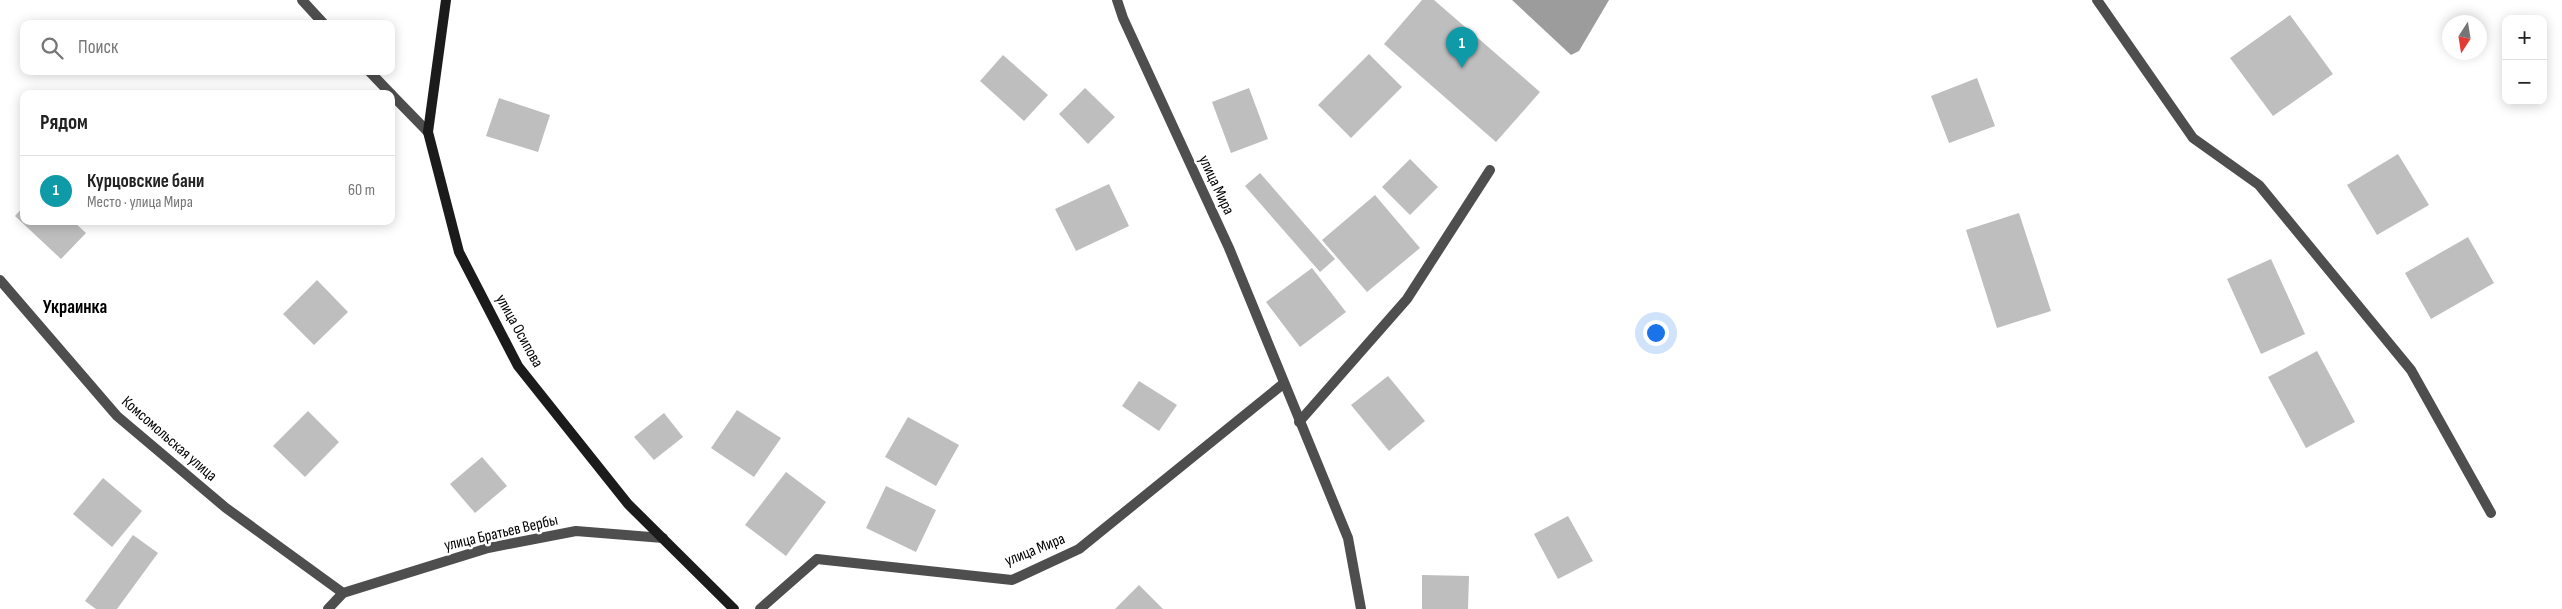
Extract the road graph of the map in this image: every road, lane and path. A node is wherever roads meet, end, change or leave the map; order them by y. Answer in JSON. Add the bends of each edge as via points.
{"nodes":[{"id":1,"x":302,"y":0,"type":"edge"},
{"id":2,"x":446,"y":0,"type":"edge"},
{"id":3,"x":1117,"y":0,"type":"edge"},
{"id":4,"x":2097,"y":0,"type":"edge"},
{"id":5,"x":320,"y":20,"type":"edge"},
{"id":6,"x":374,"y":75,"type":"edge"},
{"id":7,"x":387,"y":90,"type":"edge"},
{"id":8,"x":395,"y":98,"type":"edge"},
{"id":9,"x":428,"y":132,"type":"junction"},
{"id":10,"x":1490,"y":170,"type":"dead end"},
{"id":11,"x":0,"y":280,"type":"edge"},
{"id":12,"x":1284,"y":384,"type":"junction"},
{"id":13,"x":1299,"y":422,"type":"junction"},
{"id":14,"x":2491,"y":513,"type":"dead end"},
{"id":15,"x":663,"y":538,"type":"junction"},
{"id":16,"x":343,"y":593,"type":"junction"},
{"id":17,"x":328,"y":609,"type":"edge"},
{"id":18,"x":734,"y":609,"type":"edge"},
{"id":19,"x":760,"y":609,"type":"edge"},
{"id":20,"x":1361,"y":609,"type":"edge"}],
"edges":[{"from":1,"to":5,"type":"street"},
{"from":2,"to":9,"type":"main road","name":"улица Осипова"},
{"from":3,"to":12,"type":"street","name":"улица Мира","via":[[1229,248]]},
{"from":4,"to":14,"type":"street","via":[[2193,138],[2259,185],[2411,370]]},
{"from":6,"to":7,"type":"street"},
{"from":8,"to":9,"type":"street"},
{"from":9,"to":15,"type":"main road","name":"улица Осипова","via":[[459,252],[518,366],[628,504]]},
{"from":10,"to":13,"type":"street","via":[[1407,298]]},
{"from":11,"to":16,"type":"street","name":"Комсомольская улица","via":[[117,416],[226,508]]},
{"from":12,"to":13,"type":"street","name":"улица Мира"},
{"from":12,"to":19,"type":"street","name":"улица Мира","via":[[1079,549],[1012,580],[817,559]]},
{"from":13,"to":20,"type":"street","name":"улица Мира","via":[[1348,538]]},
{"from":15,"to":16,"type":"street","name":"улица Братьев Вербы","via":[[576,531],[488,548]]},
{"from":15,"to":18,"type":"main road","name":"улица Осипова"},
{"from":16,"to":17,"type":"street","name":"улица Братьев Вербы"}]}
